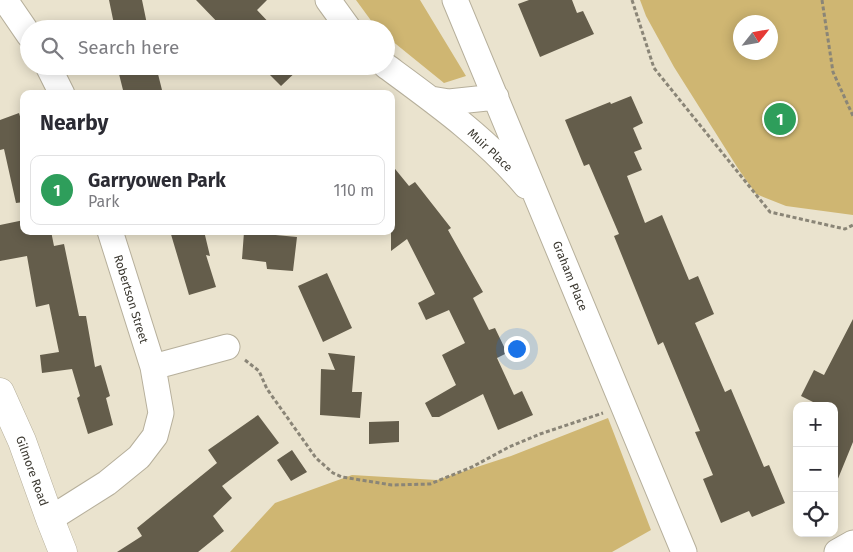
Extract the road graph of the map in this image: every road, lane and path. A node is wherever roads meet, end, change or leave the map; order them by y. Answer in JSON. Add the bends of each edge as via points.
{"nodes":[{"id":1,"x":5,"y":0,"type":"edge"},
{"id":2,"x":328,"y":0,"type":"edge"},
{"id":3,"x":455,"y":0,"type":"edge"},
{"id":4,"x":632,"y":0,"type":"edge"},
{"id":5,"x":822,"y":0,"type":"edge"},
{"id":6,"x":342,"y":20,"type":"edge"},
{"id":7,"x":20,"y":22,"type":"edge"},
{"id":8,"x":395,"y":73,"type":"edge"},
{"id":9,"x":52,"y":75,"type":"edge"},
{"id":10,"x":60,"y":90,"type":"edge"},
{"id":11,"x":496,"y":97,"type":"junction"},
{"id":12,"x":431,"y":99,"type":"junction"},
{"id":13,"x":853,"y":116,"type":"edge"},
{"id":14,"x":543,"y":209,"type":"junction"},
{"id":15,"x":853,"y":225,"type":"edge"},
{"id":16,"x":111,"y":235,"type":"edge"},
{"id":17,"x":227,"y":347,"type":"joint"},
{"id":18,"x":153,"y":367,"type":"junction"},
{"id":19,"x":0,"y":392,"type":"edge"},
{"id":20,"x":611,"y":411,"type":"dead end"},
{"id":21,"x":50,"y":519,"type":"junction"},
{"id":22,"x":853,"y":543,"type":"edge"},
{"id":23,"x":63,"y":552,"type":"edge"},
{"id":24,"x":684,"y":552,"type":"edge"},
{"id":25,"x":837,"y":552,"type":"edge"}],
"edges":[{"from":1,"to":7,"type":"street"},
{"from":2,"to":6,"type":"street"},
{"from":3,"to":11,"type":"street","name":"Graham Place"},
{"from":4,"to":15,"type":"path","via":[[654,68],[770,212],[845,229]]},
{"from":5,"to":13,"type":"path","via":[[832,72]]},
{"from":8,"to":12,"type":"street","name":"Muir Place"},
{"from":9,"to":10,"type":"street"},
{"from":11,"to":12,"type":"street","via":[[449,102]]},
{"from":11,"to":14,"type":"street","name":"Graham Place"},
{"from":12,"to":14,"type":"street","name":"Muir Place","via":[[502,160]]},
{"from":14,"to":24,"type":"street","name":"Graham Place"},
{"from":16,"to":18,"type":"street","name":"Robertson Street"},
{"from":17,"to":18,"type":"street"},
{"from":17,"to":20,"type":"path","via":[[260,371],[268,389],[316,458],[342,477],[392,485],[430,484],[540,434]]},
{"from":18,"to":21,"type":"street","name":"Robertson Street","via":[[161,413],[155,436],[140,457],[107,483]]},
{"from":19,"to":21,"type":"street","name":"Gilmore Road","via":[[22,440]]},
{"from":21,"to":23,"type":"street","name":"Gilmore Road"},
{"from":22,"to":25,"type":"street"}]}
